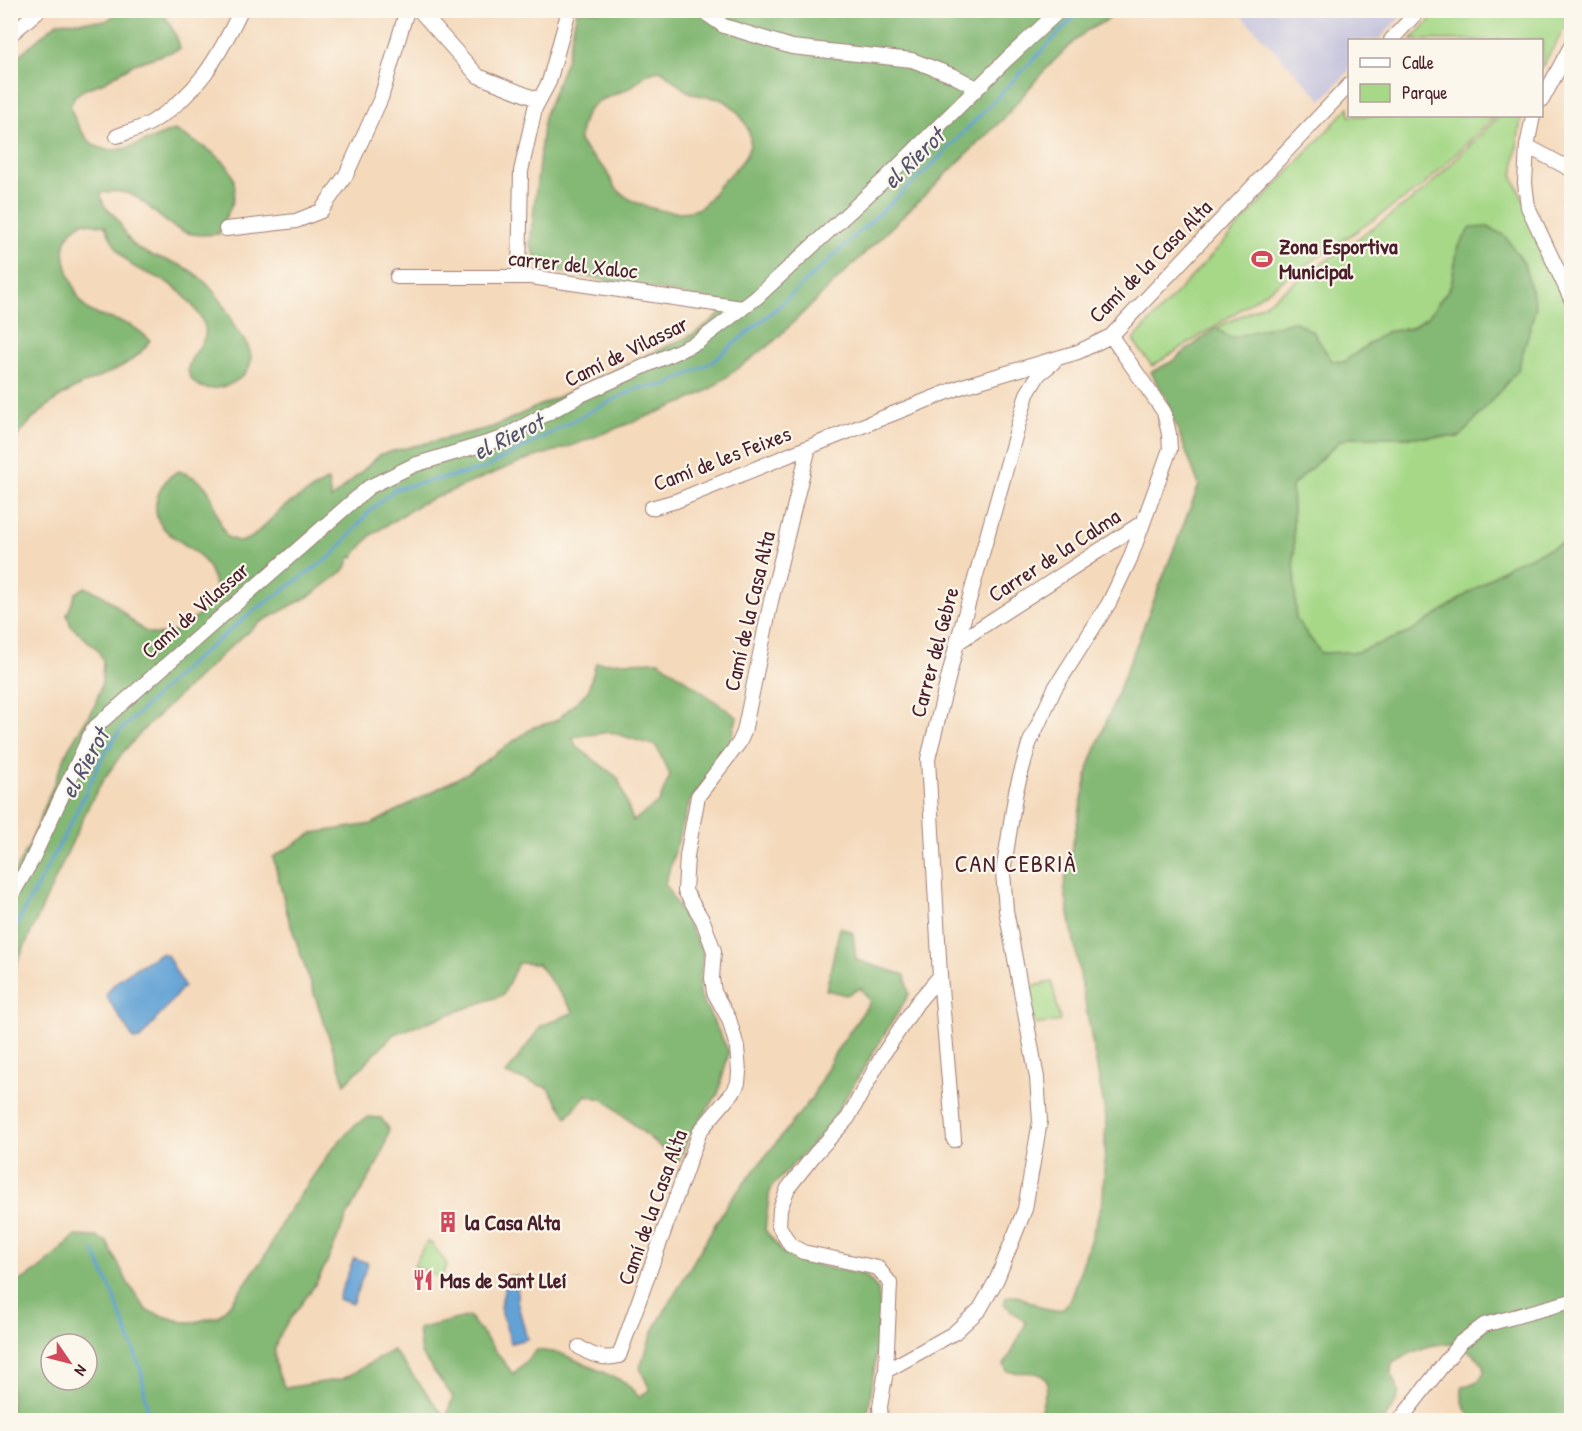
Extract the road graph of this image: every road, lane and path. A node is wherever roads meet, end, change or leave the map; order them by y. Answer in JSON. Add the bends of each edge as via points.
{"nodes":[{"id":1,"x":39,"y":10,"type":"edge"},
{"id":2,"x":241,"y":10,"type":"edge"},
{"id":3,"x":407,"y":10,"type":"edge"},
{"id":4,"x":419,"y":10,"type":"edge"},
{"id":5,"x":569,"y":10,"type":"edge"},
{"id":6,"x":701,"y":10,"type":"edge"},
{"id":7,"x":1060,"y":10,"type":"edge"},
{"id":8,"x":1419,"y":10,"type":"edge"},
{"id":9,"x":10,"y":35,"type":"edge"},
{"id":10,"x":1392,"y":39,"type":"edge"},
{"id":11,"x":1570,"y":51,"type":"edge"},
{"id":12,"x":1348,"y":86,"type":"edge"},
{"id":13,"x":977,"y":88,"type":"junction"},
{"id":14,"x":1543,"y":98,"type":"edge"},
{"id":15,"x":539,"y":100,"type":"junction"},
{"id":16,"x":1533,"y":117,"type":"edge"},
{"id":17,"x":117,"y":136,"type":"dead end"},
{"id":18,"x":1527,"y":146,"type":"junction"},
{"id":19,"x":1572,"y":170,"type":"edge"},
{"id":20,"x":226,"y":229,"type":"dead end"},
{"id":21,"x":397,"y":277,"type":"dead end"},
{"id":22,"x":519,"y":277,"type":"junction"},
{"id":23,"x":1567,"y":280,"type":"edge"},
{"id":24,"x":1572,"y":301,"type":"edge"},
{"id":25,"x":742,"y":308,"type":"junction"},
{"id":26,"x":1111,"y":336,"type":"junction"},
{"id":27,"x":1059,"y":358,"type":"junction"},
{"id":28,"x":809,"y":447,"type":"junction"},
{"id":29,"x":651,"y":508,"type":"dead end"},
{"id":30,"x":1143,"y":522,"type":"junction"},
{"id":31,"x":957,"y":643,"type":"junction"},
{"id":32,"x":10,"y":898,"type":"edge"},
{"id":33,"x":940,"y":976,"type":"junction"},
{"id":34,"x":954,"y":1140,"type":"dead end"},
{"id":35,"x":1572,"y":1301,"type":"edge"},
{"id":36,"x":579,"y":1347,"type":"dead end"},
{"id":37,"x":886,"y":1371,"type":"junction"},
{"id":38,"x":881,"y":1420,"type":"edge"},
{"id":39,"x":1400,"y":1420,"type":"edge"}],
"edges":[{"from":1,"to":9,"type":"street"},
{"from":2,"to":17,"type":"street","via":[[223,49],[190,94],[151,123]]},
{"from":3,"to":20,"type":"street","via":[[381,98],[346,175],[321,211],[296,221]]},
{"from":4,"to":15,"type":"street","via":[[478,76]]},
{"from":5,"to":15,"type":"street","via":[[549,82]]},
{"from":6,"to":13,"type":"street","via":[[724,26],[792,47],[912,60]]},
{"from":7,"to":13,"type":"street","name":"Camí de Vilassar"},
{"from":8,"to":10,"type":"street"},
{"from":11,"to":14,"type":"street"},
{"from":12,"to":26,"type":"street","name":"Camí de la Casa Alta"},
{"from":13,"to":25,"type":"street","name":"Camí de Vilassar","via":[[883,181]]},
{"from":15,"to":22,"type":"street","via":[[521,171]]},
{"from":16,"to":18,"type":"street"},
{"from":18,"to":19,"type":"street"},
{"from":18,"to":23,"type":"street","via":[[1528,207]]},
{"from":21,"to":22,"type":"street","name":"carrer del Xaloc"},
{"from":22,"to":25,"type":"street","name":"carrer del Xaloc"},
{"from":23,"to":24,"type":"street"},
{"from":25,"to":32,"type":"street","name":"Camí de Vilassar","via":[[698,342],[579,396],[500,439],[414,465],[369,487],[93,729]]},
{"from":26,"to":27,"type":"street","name":"Camí de la Casa Alta"},
{"from":26,"to":30,"type":"street","via":[[1164,412],[1169,434],[1170,449]]},
{"from":27,"to":28,"type":"street","name":"Camí de la Casa Alta","via":[[963,386]]},
{"from":27,"to":31,"type":"street","name":"Carrer del Gebre","via":[[1039,374],[1027,394]]},
{"from":28,"to":29,"type":"street","name":"Camí de les Feixes"},
{"from":28,"to":36,"type":"street","name":"Camí de la Casa Alta","via":[[744,732],[698,796],[687,856],[685,891],[703,921],[714,951],[714,992],[729,1019],[737,1047],[738,1083],[700,1131],[619,1356],[604,1358]]},
{"from":30,"to":31,"type":"street","name":"Carrer de la Calma"},
{"from":30,"to":37,"type":"street","via":[[1109,603],[1055,688],[1033,735],[1014,801],[1003,872],[1006,910],[1037,1078],[1040,1121],[1025,1209],[997,1279],[980,1309],[954,1333]]},
{"from":31,"to":33,"type":"street","name":"Carrer del Gebre","via":[[928,759]]},
{"from":33,"to":34,"type":"street","name":"Carrer del Gebre"},
{"from":33,"to":37,"type":"street","via":[[882,1056],[848,1118],[788,1188],[780,1209],[779,1226],[790,1245],[803,1252],[878,1268],[890,1283]]},
{"from":35,"to":39,"type":"street","via":[[1484,1326],[1460,1343]]},
{"from":37,"to":38,"type":"street"}]}
